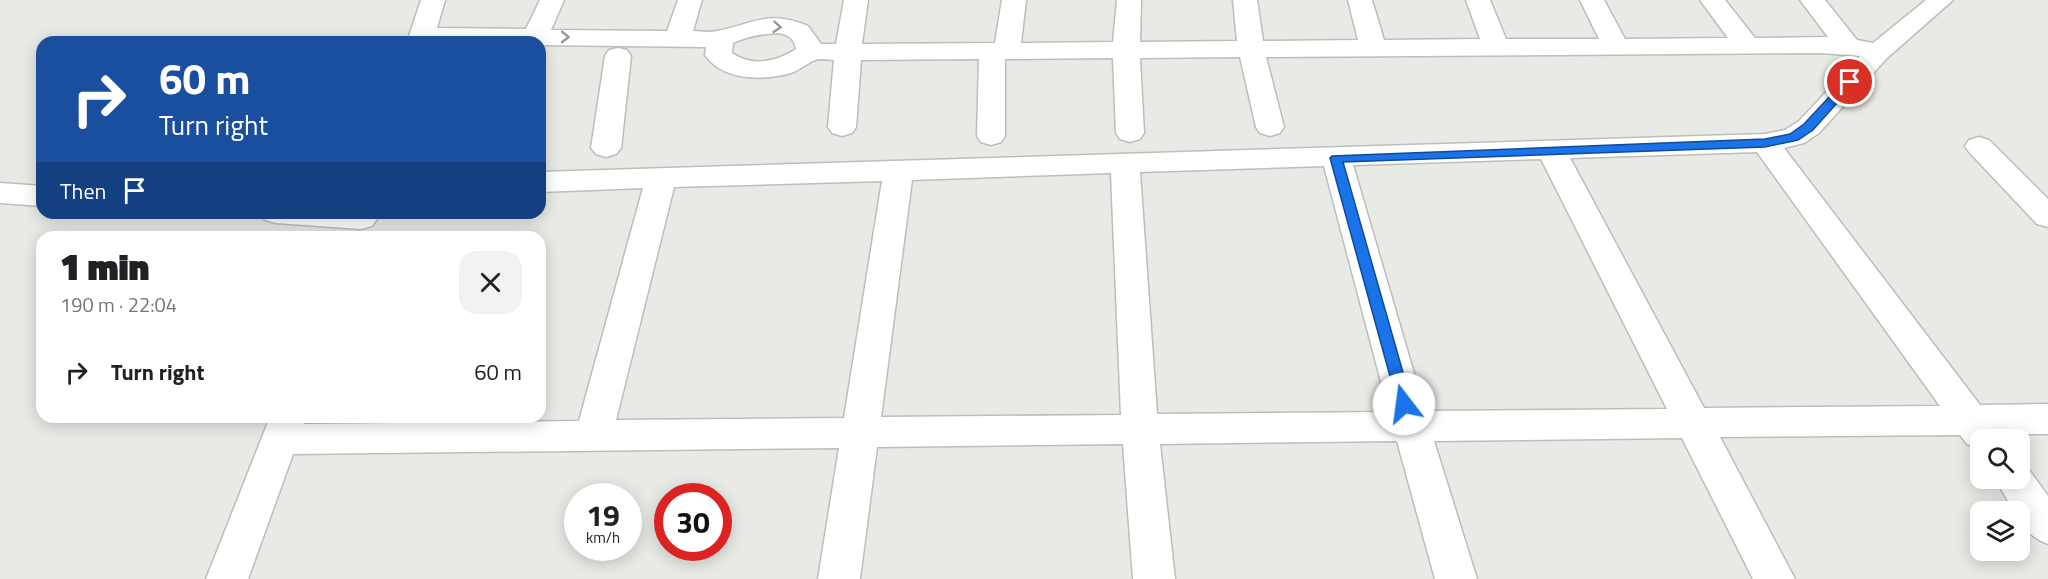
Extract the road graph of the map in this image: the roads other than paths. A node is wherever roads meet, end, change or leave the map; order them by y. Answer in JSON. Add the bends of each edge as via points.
{"nodes":[{"id":1,"x":433,"y":0,"type":"edge"},
{"id":2,"x":552,"y":0,"type":"edge"},
{"id":3,"x":690,"y":0,"type":"edge"},
{"id":4,"x":856,"y":0,"type":"edge"},
{"id":5,"x":1014,"y":0,"type":"edge"},
{"id":6,"x":1129,"y":0,"type":"edge"},
{"id":7,"x":1245,"y":0,"type":"edge"},
{"id":8,"x":1360,"y":0,"type":"edge"},
{"id":9,"x":1478,"y":0,"type":"edge"},
{"id":10,"x":1592,"y":0,"type":"edge"},
{"id":11,"x":1713,"y":0,"type":"edge"},
{"id":12,"x":1812,"y":0,"type":"edge"},
{"id":13,"x":1941,"y":0,"type":"edge"},
{"id":14,"x":423,"y":36,"type":"edge"},
{"id":15,"x":541,"y":36,"type":"edge"},
{"id":16,"x":678,"y":38,"type":"junction"},
{"id":17,"x":546,"y":46,"type":"edge"},
{"id":18,"x":1496,"y":46,"type":"junction"},
{"id":19,"x":1616,"y":46,"type":"junction"},
{"id":20,"x":1748,"y":46,"type":"junction"},
{"id":21,"x":1848,"y":46,"type":"junction"},
{"id":22,"x":720,"y":47,"type":"junction"},
{"id":23,"x":546,"y":48,"type":"edge"},
{"id":24,"x":1373,"y":48,"type":"junction"},
{"id":25,"x":1251,"y":49,"type":"junction"},
{"id":26,"x":1000,"y":50,"type":"junction"},
{"id":27,"x":1126,"y":50,"type":"junction"},
{"id":28,"x":848,"y":51,"type":"junction"},
{"id":29,"x":1878,"y":51,"type":"junction"},
{"id":30,"x":810,"y":52,"type":"junction"},
{"id":31,"x":618,"y":56,"type":"junction"},
{"id":32,"x":842,"y":127,"type":"dead end"},
{"id":33,"x":1270,"y":127,"type":"dead end"},
{"id":34,"x":991,"y":136,"type":"dead end"},
{"id":35,"x":1765,"y":143,"type":"junction"},
{"id":36,"x":1979,"y":146,"type":"dead end"},
{"id":37,"x":606,"y":148,"type":"dead end"},
{"id":38,"x":1127,"y":149,"type":"junction"},
{"id":39,"x":1551,"y":150,"type":"junction"},
{"id":40,"x":1336,"y":158,"type":"junction"},
{"id":41,"x":898,"y":171,"type":"junction"},
{"id":42,"x":661,"y":179,"type":"junction"},
{"id":43,"x":546,"y":182,"type":"edge"},
{"id":44,"x":0,"y":193,"type":"edge"},
{"id":45,"x":36,"y":196,"type":"edge"},
{"id":46,"x":2048,"y":218,"type":"edge"},
{"id":47,"x":326,"y":219,"type":"edge"},
{"id":48,"x":359,"y":223,"type":"edge"},
{"id":49,"x":2048,"y":419,"type":"edge"},
{"id":50,"x":1692,"y":423,"type":"junction"},
{"id":51,"x":1411,"y":427,"type":"junction"},
{"id":52,"x":284,"y":428,"type":"edge"},
{"id":53,"x":1976,"y":429,"type":"edge"},
{"id":54,"x":1983,"y":429,"type":"edge"},
{"id":55,"x":1140,"y":430,"type":"junction"},
{"id":56,"x":1970,"y":430,"type":"edge"},
{"id":57,"x":861,"y":434,"type":"junction"},
{"id":58,"x":593,"y":436,"type":"junction"},
{"id":59,"x":2021,"y":489,"type":"edge"},
{"id":60,"x":2048,"y":527,"type":"edge"},
{"id":61,"x":227,"y":579,"type":"edge"},
{"id":62,"x":839,"y":579,"type":"edge"},
{"id":63,"x":1154,"y":579,"type":"edge"},
{"id":64,"x":1456,"y":579,"type":"edge"},
{"id":65,"x":1774,"y":579,"type":"edge"}],
"edges":[{"from":1,"to":14,"type":"street"},
{"from":2,"to":15,"type":"street"},
{"from":3,"to":16,"type":"street"},
{"from":4,"to":28,"type":"street"},
{"from":5,"to":26,"type":"street"},
{"from":6,"to":27,"type":"street"},
{"from":7,"to":25,"type":"street"},
{"from":8,"to":24,"type":"street"},
{"from":9,"to":18,"type":"street"},
{"from":10,"to":19,"type":"street"},
{"from":11,"to":20,"type":"street"},
{"from":12,"to":21,"type":"street"},
{"from":13,"to":29,"type":"street"},
{"from":17,"to":16,"type":"street","one_way":true},
{"from":16,"to":22,"type":"street"},
{"from":18,"to":19,"type":"street"},
{"from":18,"to":24,"type":"street"},
{"from":19,"to":20,"type":"street"},
{"from":20,"to":21,"type":"street"},
{"from":21,"to":29,"type":"street"},
{"from":22,"to":30,"type":"street","via":[[725,62],[738,67],[772,69],[789,65]]},
{"from":22,"to":30,"type":"street","one_way":true,"via":[[735,32],[750,27],[787,28],[807,39]]},
{"from":22,"to":31,"type":"street"},
{"from":23,"to":31,"type":"street"},
{"from":24,"to":25,"type":"street"},
{"from":25,"to":27,"type":"street"},
{"from":25,"to":33,"type":"street"},
{"from":26,"to":27,"type":"street"},
{"from":26,"to":28,"type":"street"},
{"from":26,"to":34,"type":"street"},
{"from":27,"to":38,"type":"street"},
{"from":28,"to":30,"type":"street"},
{"from":28,"to":32,"type":"street"},
{"from":29,"to":35,"type":"street","via":[[1809,127],[1794,137]]},
{"from":31,"to":37,"type":"street"},
{"from":35,"to":39,"type":"street"},
{"from":35,"to":53,"type":"street"},
{"from":36,"to":46,"type":"street"},
{"from":38,"to":40,"type":"street"},
{"from":38,"to":41,"type":"street"},
{"from":38,"to":55,"type":"street"},
{"from":39,"to":40,"type":"street"},
{"from":39,"to":50,"type":"street"},
{"from":40,"to":51,"type":"street"},
{"from":41,"to":42,"type":"street"},
{"from":41,"to":57,"type":"street"},
{"from":42,"to":43,"type":"street"},
{"from":42,"to":58,"type":"street"},
{"from":44,"to":45,"type":"street"},
{"from":47,"to":48,"type":"street"},
{"from":49,"to":54,"type":"street"},
{"from":50,"to":51,"type":"street"},
{"from":50,"to":56,"type":"street"},
{"from":50,"to":65,"type":"street"},
{"from":51,"to":55,"type":"street"},
{"from":51,"to":64,"type":"street"},
{"from":52,"to":58,"type":"street"},
{"from":52,"to":61,"type":"street"},
{"from":55,"to":57,"type":"street"},
{"from":55,"to":63,"type":"street"},
{"from":57,"to":58,"type":"street"},
{"from":57,"to":62,"type":"street"},
{"from":59,"to":60,"type":"street"}]}
